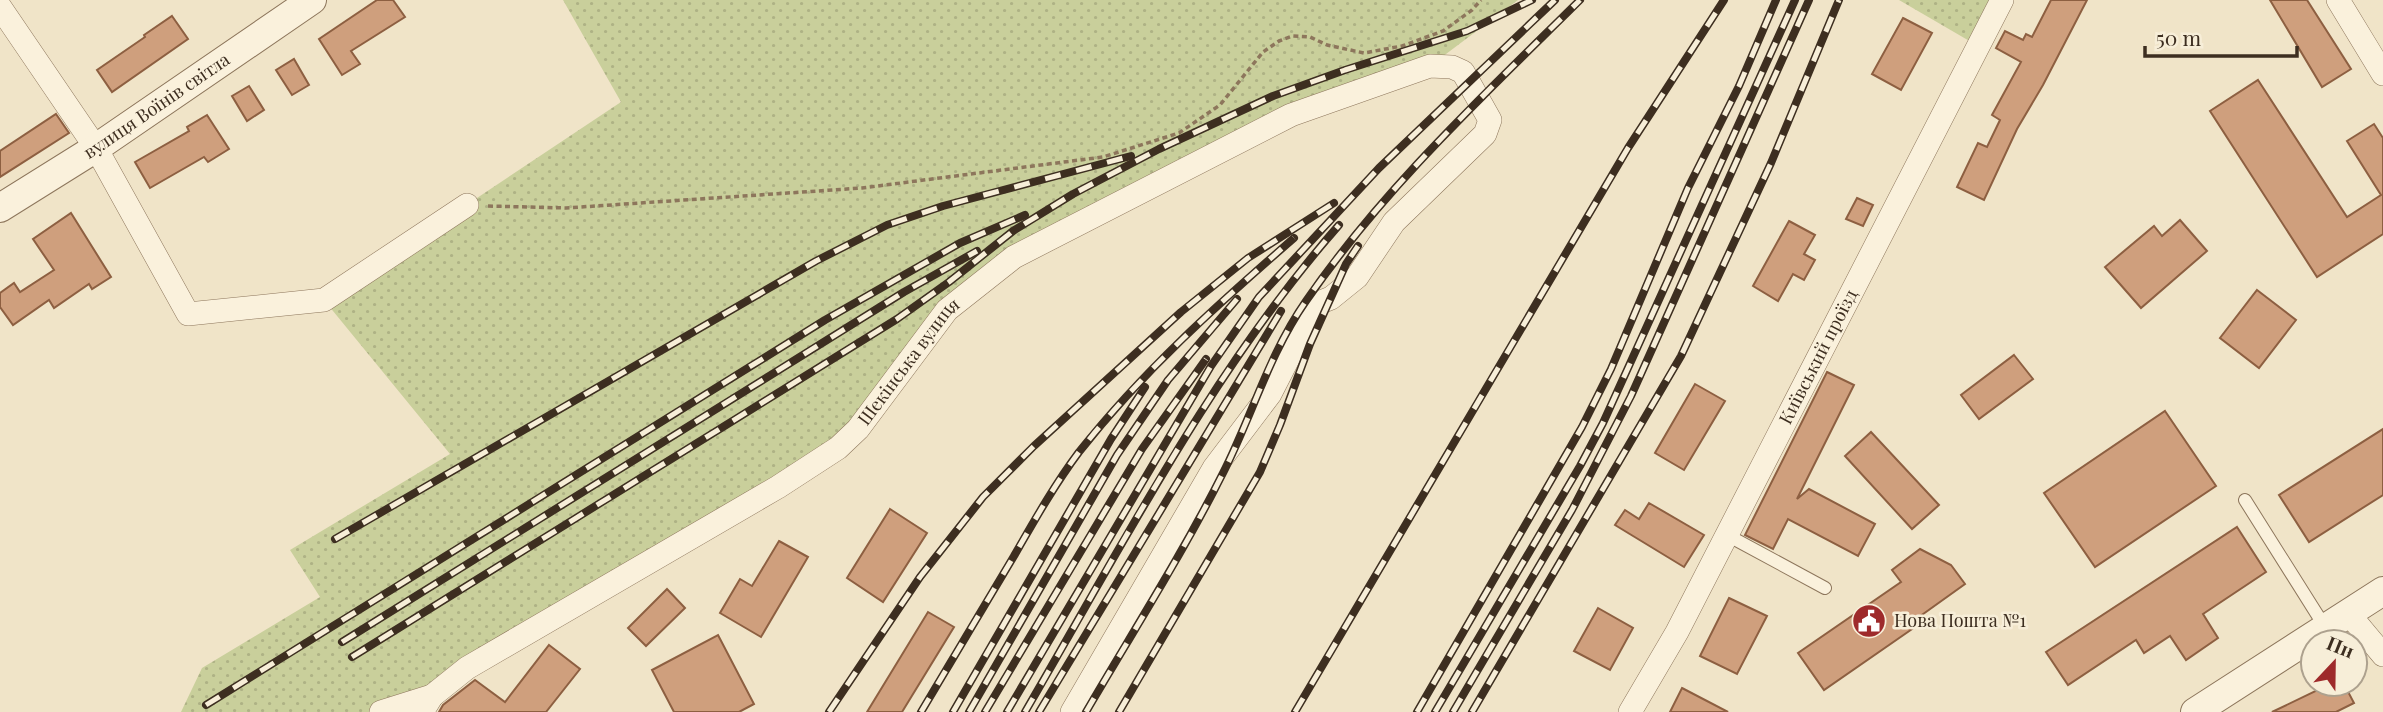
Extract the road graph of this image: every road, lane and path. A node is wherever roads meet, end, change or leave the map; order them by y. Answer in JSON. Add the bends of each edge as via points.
{"nodes":[{"id":1,"x":312,"y":0,"type":"edge"},
{"id":2,"x":1481,"y":0,"type":"edge"},
{"id":3,"x":2002,"y":0,"type":"edge"},
{"id":4,"x":2338,"y":0,"type":"edge"},
{"id":5,"x":0,"y":7,"type":"edge"},
{"id":6,"x":2383,"y":74,"type":"edge"},
{"id":7,"x":96,"y":148,"type":"junction"},
{"id":8,"x":467,"y":205,"type":"joint"},
{"id":9,"x":0,"y":208,"type":"edge"},
{"id":10,"x":2245,"y":500,"type":"dead end"},
{"id":11,"x":1727,"y":535,"type":"junction"},
{"id":12,"x":1825,"y":588,"type":"dead end"},
{"id":13,"x":2383,"y":591,"type":"edge"},
{"id":14,"x":2337,"y":620,"type":"junction"},
{"id":15,"x":2383,"y":655,"type":"edge"},
{"id":16,"x":427,"y":704,"type":"edge"},
{"id":17,"x":381,"y":712,"type":"edge"},
{"id":18,"x":1072,"y":712,"type":"edge"},
{"id":19,"x":1630,"y":712,"type":"edge"},
{"id":20,"x":2195,"y":712,"type":"edge"}],
"edges":[{"from":1,"to":7,"type":"street","name":"вулиця Воїнів світла"},
{"from":2,"to":8,"type":"path","via":[[1443,31],[1402,46],[1364,53],[1310,37],[1279,41],[1263,52],[1220,104],[1180,132],[1102,157],[862,188],[566,208]]},
{"from":3,"to":11,"type":"street","name":"Київський проїзд"},
{"from":4,"to":6,"type":"street"},
{"from":5,"to":7,"type":"street"},
{"from":7,"to":8,"type":"street","via":[[188,314],[324,300]]},
{"from":7,"to":9,"type":"street","name":"вулиця Воїнів світла"},
{"from":10,"to":14,"type":"lane"},
{"from":11,"to":12,"type":"lane"},
{"from":11,"to":19,"type":"street","name":"Київський проїзд"},
{"from":13,"to":14,"type":"street"},
{"from":14,"to":15,"type":"street"},
{"from":14,"to":20,"type":"street"},
{"from":16,"to":17,"type":"street"},
{"from":16,"to":18,"type":"street","name":"Шекінська вулиця","via":[[467,668],[838,448],[858,429],[947,310],[1014,257],[1292,115],[1430,66],[1463,72],[1490,120],[1485,134],[1394,222],[1357,277],[1331,298],[1315,304],[1270,394],[1214,468]]}]}
